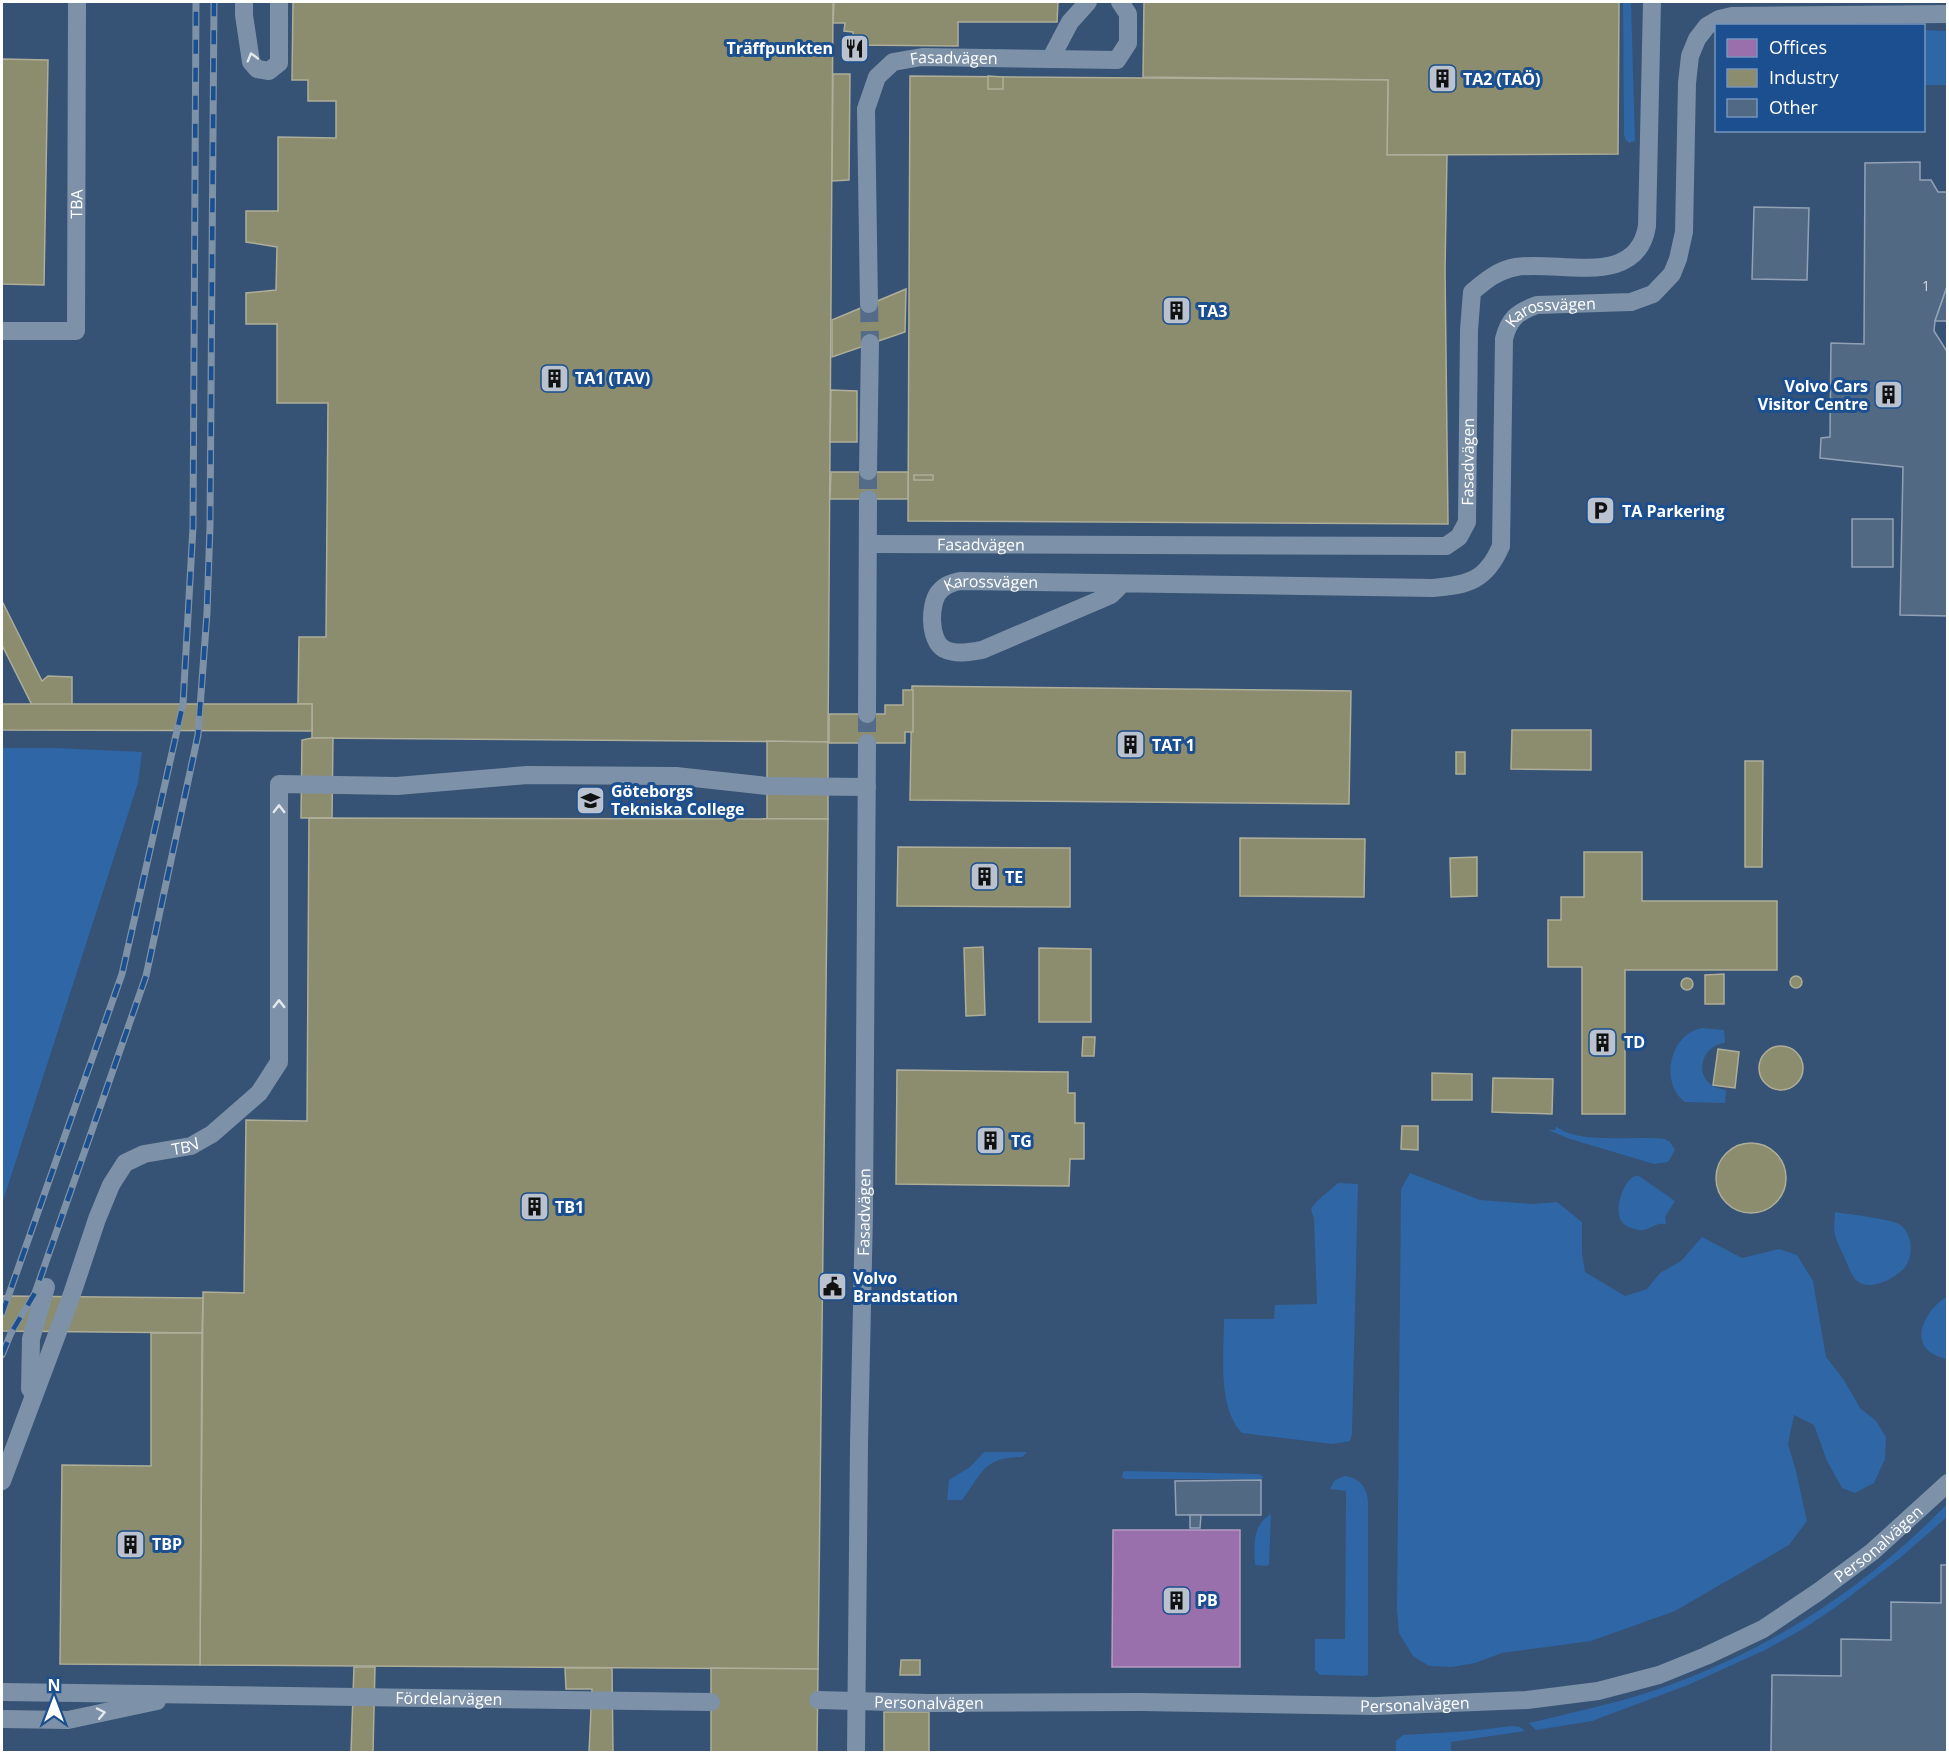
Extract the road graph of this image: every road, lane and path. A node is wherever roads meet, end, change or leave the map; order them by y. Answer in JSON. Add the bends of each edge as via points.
{"nodes":[{"id":1,"x":77,"y":2,"type":"edge"},
{"id":2,"x":279,"y":2,"type":"edge"},
{"id":3,"x":1088,"y":2,"type":"edge"},
{"id":4,"x":1120,"y":2,"type":"edge"},
{"id":5,"x":1652,"y":2,"type":"edge"},
{"id":6,"x":244,"y":8,"type":"edge"},
{"id":7,"x":1947,"y":14,"type":"edge"},
{"id":8,"x":1051,"y":58,"type":"junction"},
{"id":9,"x":869,"y":304,"type":"tunnel mouth"},
{"id":10,"x":2,"y":332,"type":"edge"},
{"id":11,"x":870,"y":343,"type":"tunnel mouth"},
{"id":12,"x":868,"y":471,"type":"tunnel mouth"},
{"id":13,"x":868,"y":499,"type":"tunnel mouth"},
{"id":14,"x":869,"y":544,"type":"junction"},
{"id":15,"x":1121,"y":585,"type":"junction"},
{"id":16,"x":867,"y":714,"type":"tunnel mouth"},
{"id":17,"x":867,"y":743,"type":"tunnel mouth"},
{"id":18,"x":867,"y":787,"type":"junction"},
{"id":19,"x":46,"y":1287,"type":"dead end"},
{"id":20,"x":22,"y":1426,"type":"junction"},
{"id":21,"x":2,"y":1481,"type":"edge"},
{"id":22,"x":1947,"y":1482,"type":"edge"},
{"id":23,"x":2,"y":1692,"type":"edge"},
{"id":24,"x":188,"y":1694,"type":"junction"},
{"id":25,"x":818,"y":1700,"type":"dead end"},
{"id":26,"x":856,"y":1700,"type":"junction"},
{"id":27,"x":711,"y":1702,"type":"dead end"},
{"id":28,"x":2,"y":1719,"type":"edge"},
{"id":29,"x":856,"y":1752,"type":"edge"}],
"edges":[{"from":1,"to":10,"type":"street","name":"TBA","via":[[76,331]]},
{"from":2,"to":6,"type":"street","one_way":true,"via":[[279,63],[270,71],[257,69],[251,62]]},
{"from":3,"to":8,"type":"street","via":[[1070,22]]},
{"from":4,"to":8,"type":"street","name":"Fasadvägen","via":[[1128,14],[1128,44],[1117,60]]},
{"from":5,"to":14,"type":"street","name":"Fasadvägen","via":[[1645,239],[1625,261],[1607,267],[1517,267],[1489,278],[1472,292],[1468,330],[1467,522],[1459,537],[1446,546]]},
{"from":7,"to":15,"type":"street","name":"Karossvägen","via":[[1732,16],[1707,26],[1690,56],[1684,232],[1672,274],[1653,294],[1631,302],[1525,309],[1514,316],[1506,332],[1501,546],[1495,561],[1473,581],[1433,588]]},
{"from":8,"to":9,"type":"street","name":"Fasadvägen","via":[[922,57],[893,62],[876,77],[866,109]]},
{"from":11,"to":12,"type":"street"},
{"from":13,"to":14,"type":"street"},
{"from":14,"to":16,"type":"street"},
{"from":15,"to":15,"type":"street","name":"Karossvägen","via":[[960,581],[948,584],[937,594],[932,627],[935,641],[945,650],[982,650],[1111,595]]},
{"from":17,"to":18,"type":"street","name":"Fasadvägen"},
{"from":20,"to":18,"type":"street","name":"TBV","one_way":true,"via":[[96,1219],[125,1163],[144,1154],[191,1146],[212,1134],[259,1093],[279,1062],[279,784],[397,786],[527,775],[676,776],[767,786]]},
{"from":18,"to":26,"type":"street","name":"Fasadvägen"},
{"from":19,"to":20,"type":"street","via":[[31,1339],[32,1383]]},
{"from":20,"to":21,"type":"street","name":"TBV"},
{"from":22,"to":26,"type":"street","name":"Personalvägen","via":[[1872,1552],[1762,1629],[1659,1675],[1598,1691],[1527,1700],[1376,1706]]},
{"from":23,"to":24,"type":"street","name":"Fördelarvägen"},
{"from":24,"to":27,"type":"street","name":"Fördelarvägen"},
{"from":28,"to":24,"type":"street","name":"Fördelarvägen","one_way":true,"via":[[68,1720]]},
{"from":25,"to":26,"type":"street","name":"Personalvägen"},
{"from":26,"to":29,"type":"street","name":"Fasadvägen"}]}
